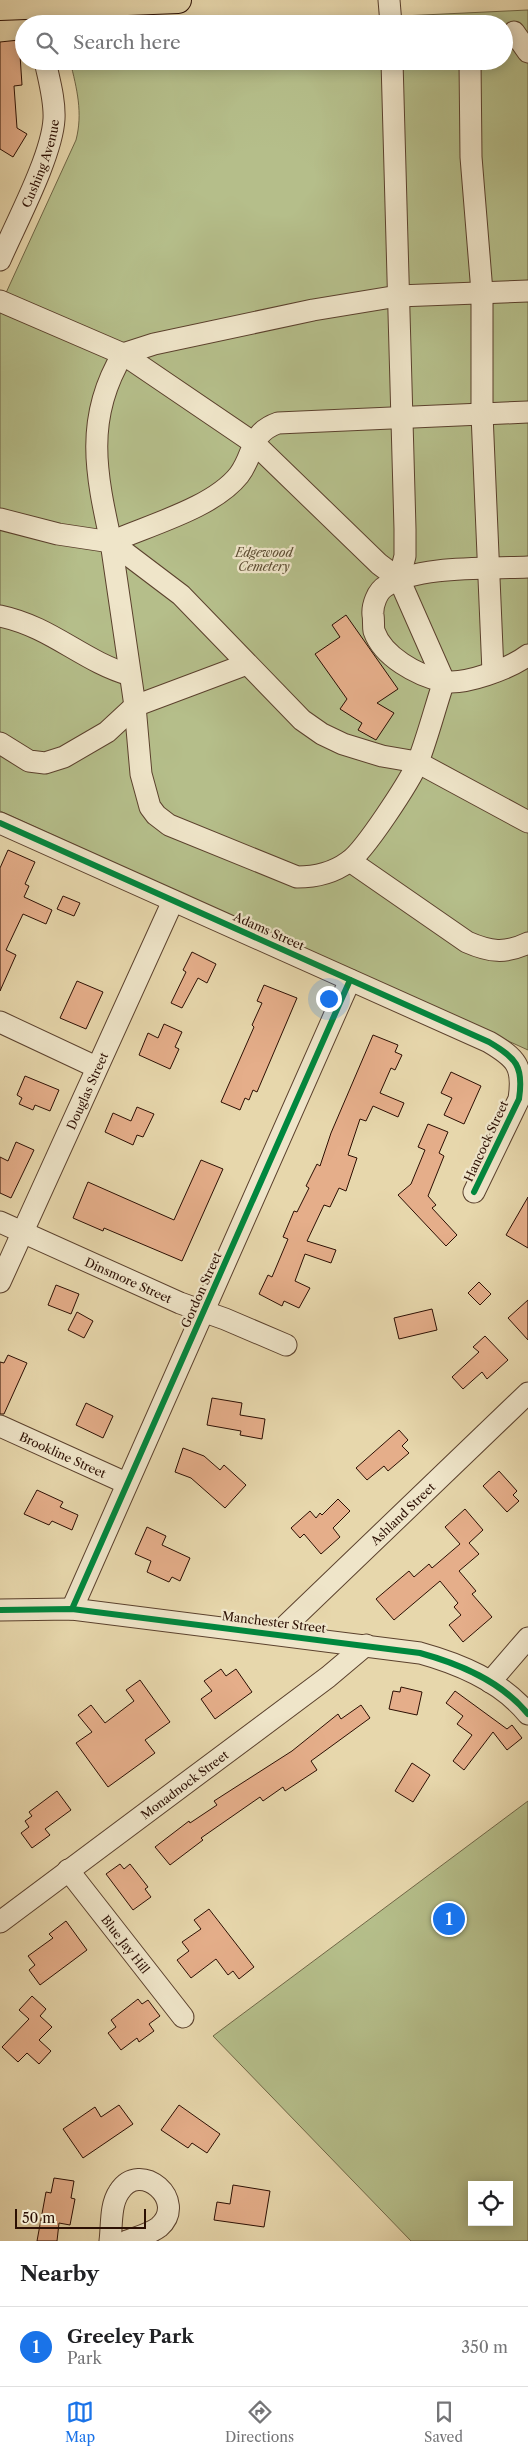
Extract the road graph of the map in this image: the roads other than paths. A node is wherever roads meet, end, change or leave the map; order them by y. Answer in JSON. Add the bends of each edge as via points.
{"nodes":[{"id":1,"x":178,"y":0,"type":"edge"},
{"id":2,"x":389,"y":0,"type":"edge"},
{"id":3,"x":0,"y":7,"type":"edge"},
{"id":4,"x":39,"y":15,"type":"edge"},
{"id":5,"x":390,"y":15,"type":"edge"},
{"id":6,"x":515,"y":32,"type":"edge"},
{"id":7,"x":528,"y":52,"type":"edge"},
{"id":8,"x":47,"y":70,"type":"edge"},
{"id":9,"x":392,"y":70,"type":"edge"},
{"id":10,"x":470,"y":70,"type":"edge"},
{"id":11,"x":0,"y":260,"type":"edge"},
{"id":12,"x":526,"y":289,"type":"edge"},
{"id":13,"x":482,"y":292,"type":"junction"},
{"id":14,"x":398,"y":296,"type":"junction"},
{"id":15,"x":0,"y":301,"type":"edge"},
{"id":16,"x":123,"y":354,"type":"junction"},
{"id":17,"x":528,"y":412,"type":"edge"},
{"id":18,"x":482,"y":414,"type":"junction"},
{"id":19,"x":402,"y":417,"type":"junction"},
{"id":20,"x":254,"y":443,"type":"junction"},
{"id":21,"x":0,"y":519,"type":"edge"},
{"id":22,"x":111,"y":542,"type":"junction"},
{"id":23,"x":528,"y":567,"type":"edge"},
{"id":24,"x":488,"y":569,"type":"junction"},
{"id":25,"x":399,"y":579,"type":"junction"},
{"id":26,"x":0,"y":616,"type":"edge"},
{"id":27,"x":247,"y":664,"type":"junction"},
{"id":28,"x":524,"y":664,"type":"edge"},
{"id":29,"x":494,"y":672,"type":"junction"},
{"id":30,"x":130,"y":675,"type":"junction"},
{"id":31,"x":444,"y":681,"type":"junction"},
{"id":32,"x":135,"y":706,"type":"junction"},
{"id":33,"x":0,"y":743,"type":"edge"},
{"id":34,"x":417,"y":762,"type":"junction"},
{"id":35,"x":528,"y":822,"type":"edge"},
{"id":36,"x":0,"y":823,"type":"edge"},
{"id":37,"x":350,"y":862,"type":"junction"},
{"id":38,"x":173,"y":900,"type":"junction"},
{"id":39,"x":528,"y":943,"type":"edge"},
{"id":40,"x":350,"y":980,"type":"junction"},
{"id":41,"x":0,"y":1022,"type":"edge"},
{"id":42,"x":96,"y":1067,"type":"junction"},
{"id":43,"x":520,"y":1070,"type":"joint"},
{"id":44,"x":474,"y":1192,"type":"dead end"},
{"id":45,"x":0,"y":1222,"type":"edge"},
{"id":46,"x":23,"y":1232,"type":"junction"},
{"id":47,"x":0,"y":1282,"type":"edge"},
{"id":48,"x":204,"y":1311,"type":"junction"},
{"id":49,"x":286,"y":1345,"type":"dead end"},
{"id":50,"x":528,"y":1393,"type":"edge"},
{"id":51,"x":0,"y":1426,"type":"edge"},
{"id":52,"x":126,"y":1483,"type":"junction"},
{"id":53,"x":72,"y":1609,"type":"junction"},
{"id":54,"x":0,"y":1610,"type":"edge"},
{"id":55,"x":277,"y":1634,"type":"junction"},
{"id":56,"x":528,"y":1638,"type":"edge"},
{"id":57,"x":366,"y":1645,"type":"junction"},
{"id":58,"x":490,"y":1682,"type":"junction"},
{"id":59,"x":528,"y":1714,"type":"edge"},
{"id":60,"x":68,"y":1870,"type":"junction"},
{"id":61,"x":0,"y":1922,"type":"edge"},
{"id":62,"x":183,"y":2017,"type":"dead end"},
{"id":63,"x":110,"y":2241,"type":"edge"},
{"id":64,"x":127,"y":2241,"type":"edge"}],
"edges":[{"from":1,"to":4,"type":"main road"},
{"from":2,"to":5,"type":"street"},
{"from":3,"to":4,"type":"main road"},
{"from":6,"to":7,"type":"street"},
{"from":8,"to":11,"type":"street","name":"Cushing Avenue","via":[[54,119],[51,135]]},
{"from":9,"to":14,"type":"street"},
{"from":10,"to":13,"type":"street","via":[[471,157]]},
{"from":12,"to":13,"type":"street"},
{"from":13,"to":14,"type":"street"},
{"from":13,"to":18,"type":"street"},
{"from":14,"to":16,"type":"street","via":[[313,310],[154,344]]},
{"from":14,"to":19,"type":"street"},
{"from":15,"to":16,"type":"street"},
{"from":16,"to":20,"type":"street"},
{"from":16,"to":22,"type":"street","via":[[111,374],[96,433],[95,461]]},
{"from":17,"to":18,"type":"street"},
{"from":18,"to":19,"type":"street"},
{"from":18,"to":24,"type":"street"},
{"from":19,"to":20,"type":"street","via":[[278,423],[266,427]]},
{"from":19,"to":25,"type":"street","via":[[405,556]]},
{"from":20,"to":22,"type":"street","via":[[247,461],[229,486],[188,510]]},
{"from":20,"to":25,"type":"street","via":[[378,564]]},
{"from":21,"to":22,"type":"street","via":[[58,534]]},
{"from":22,"to":27,"type":"street","via":[[181,595]]},
{"from":22,"to":30,"type":"street"},
{"from":23,"to":24,"type":"street"},
{"from":24,"to":25,"type":"street","via":[[419,573]]},
{"from":24,"to":29,"type":"street"},
{"from":25,"to":31,"type":"street"},
{"from":25,"to":31,"type":"street","via":[[384,587],[372,606],[374,631],[385,648],[408,669]]},
{"from":26,"to":30,"type":"street","via":[[30,623],[99,663]]},
{"from":27,"to":32,"type":"street"},
{"from":27,"to":34,"type":"street","via":[[302,720],[322,734],[382,756]]},
{"from":28,"to":29,"type":"street"},
{"from":29,"to":31,"type":"street"},
{"from":30,"to":32,"type":"street"},
{"from":31,"to":34,"type":"street"},
{"from":32,"to":33,"type":"street","via":[[108,732],[64,757],[46,763],[30,761]]},
{"from":32,"to":37,"type":"street","via":[[141,774],[150,807],[156,815],[169,824],[298,877],[328,873]]},
{"from":34,"to":35,"type":"street"},
{"from":34,"to":37,"type":"street","via":[[395,800]]},
{"from":36,"to":38,"type":"street","name":"Adams Street"},
{"from":37,"to":39,"type":"street","via":[[467,942],[486,950],[503,952]]},
{"from":38,"to":40,"type":"street","name":"Adams Street"},
{"from":38,"to":42,"type":"street","name":"Douglas Street"},
{"from":40,"to":43,"type":"street","name":"Adams Street","via":[[489,1042],[514,1059]]},
{"from":40,"to":48,"type":"street","name":"Gordon Street"},
{"from":41,"to":42,"type":"street"},
{"from":42,"to":46,"type":"street","name":"Douglas Street"},
{"from":43,"to":44,"type":"street","name":"Hancock Street","via":[[518,1099]]},
{"from":45,"to":46,"type":"street","name":"Dinsmore Street"},
{"from":46,"to":47,"type":"street","name":"Douglas Street"},
{"from":46,"to":48,"type":"street","name":"Dinsmore Street"},
{"from":48,"to":49,"type":"street","name":"Dinsmore Street"},
{"from":48,"to":52,"type":"street","name":"Gordon Street"},
{"from":50,"to":55,"type":"street","name":"Ashland Street"},
{"from":51,"to":52,"type":"street","name":"Brookline Street"},
{"from":52,"to":53,"type":"street","name":"Gordon Street"},
{"from":53,"to":54,"type":"street","name":"Manchester Street"},
{"from":53,"to":55,"type":"street","name":"Manchester Street"},
{"from":55,"to":57,"type":"street","name":"Manchester Street"},
{"from":56,"to":58,"type":"street"},
{"from":57,"to":58,"type":"street","name":"Manchester Street","via":[[446,1660]]},
{"from":57,"to":60,"type":"street","name":"Monadnock Street","via":[[328,1678]]},
{"from":58,"to":59,"type":"street","name":"Manchester Street"},
{"from":60,"to":61,"type":"street","name":"Monadnock Street"},
{"from":60,"to":62,"type":"street","name":"Blue Jay Hill"},
{"from":63,"to":64,"type":"street","via":[[114,2202],[123,2186],[139,2179],[155,2183],[166,2195],[165,2220],[152,2231]]}]}
